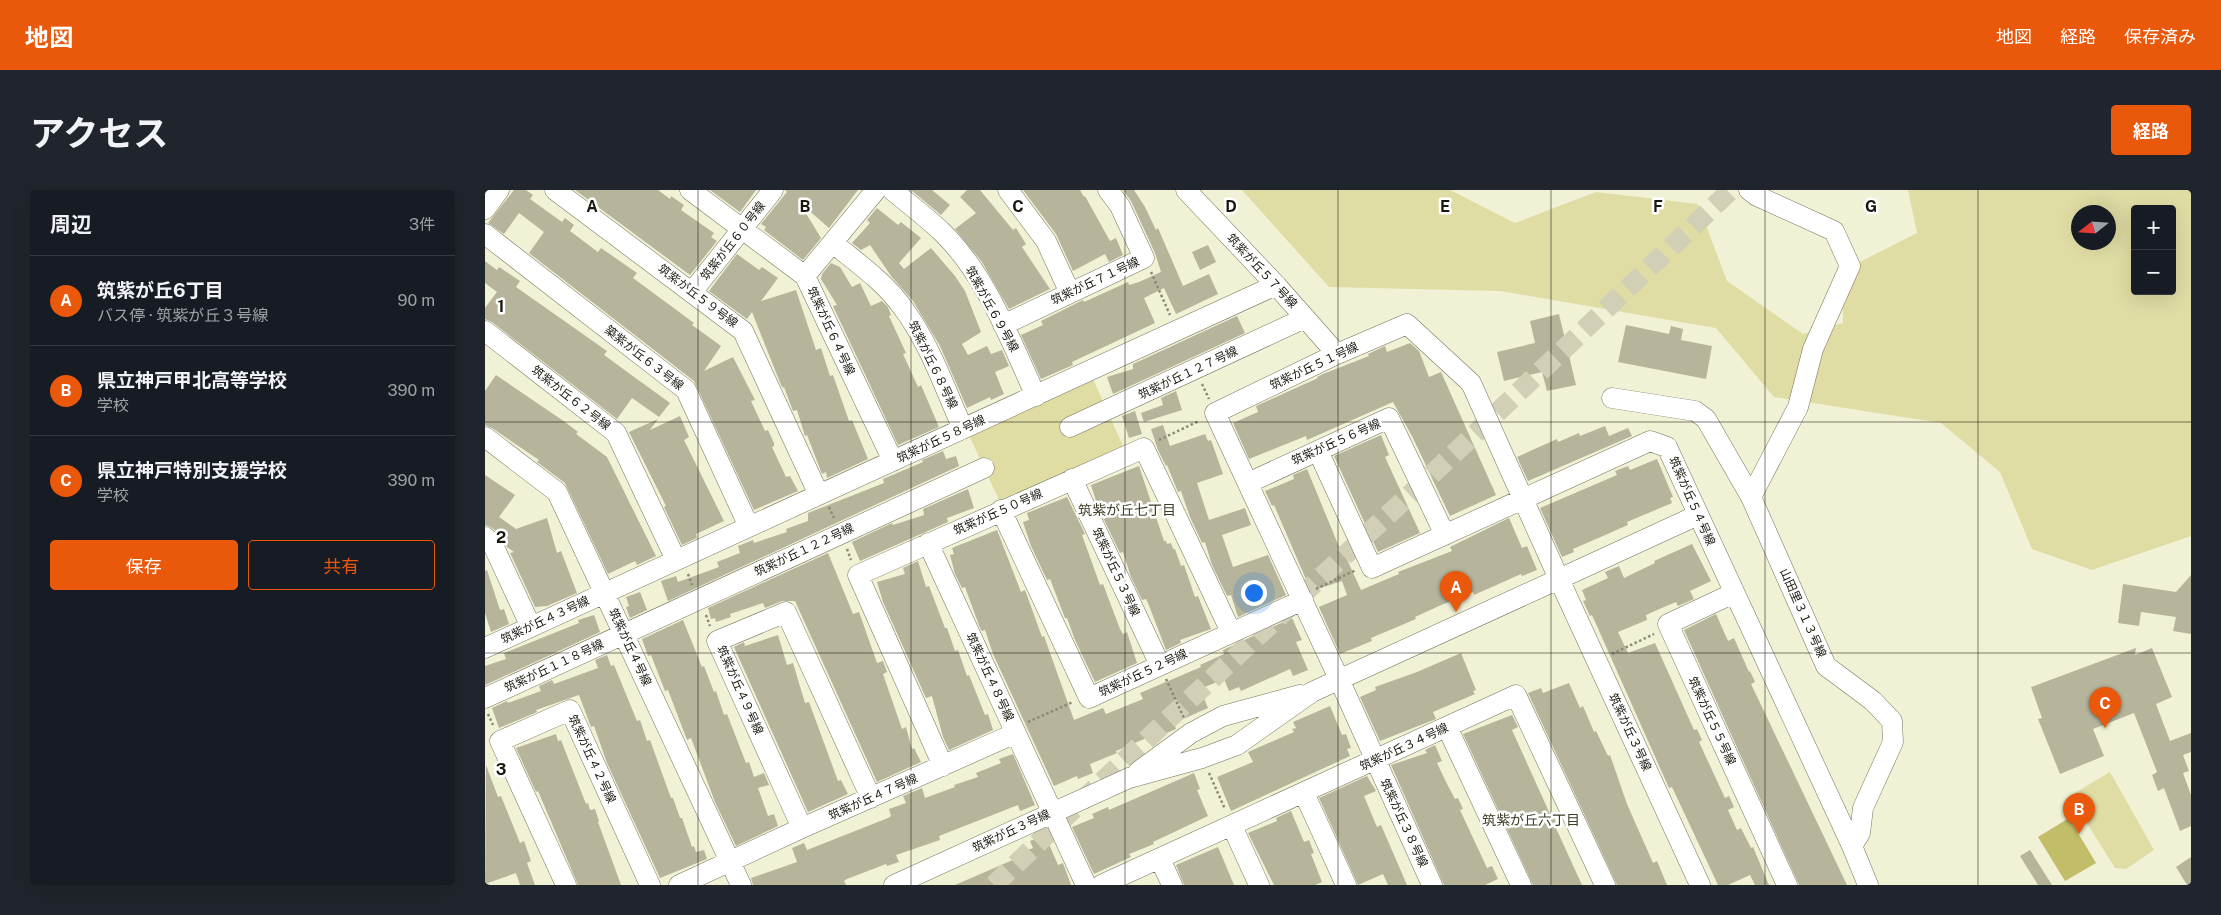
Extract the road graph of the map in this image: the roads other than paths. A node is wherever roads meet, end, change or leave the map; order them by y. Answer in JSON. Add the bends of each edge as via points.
{"nodes":[{"id":1,"x":499,"y":190,"type":"edge"},
{"id":2,"x":555,"y":190,"type":"edge"},
{"id":3,"x":690,"y":190,"type":"edge"},
{"id":4,"x":773,"y":190,"type":"edge"},
{"id":5,"x":876,"y":190,"type":"edge"},
{"id":6,"x":892,"y":190,"type":"edge"},
{"id":7,"x":1008,"y":190,"type":"edge"},
{"id":8,"x":1108,"y":190,"type":"edge"},
{"id":9,"x":1186,"y":190,"type":"edge"},
{"id":10,"x":1749,"y":190,"type":"edge"},
{"id":11,"x":485,"y":209,"type":"edge"},
{"id":12,"x":742,"y":230,"type":"junction"},
{"id":13,"x":485,"y":234,"type":"edge"},
{"id":14,"x":833,"y":243,"type":"junction"},
{"id":15,"x":805,"y":276,"type":"junction"},
{"id":16,"x":1276,"y":286,"type":"junction"},
{"id":17,"x":692,"y":292,"type":"junction"},
{"id":18,"x":1071,"y":293,"type":"junction"},
{"id":19,"x":1305,"y":318,"type":"junction"},
{"id":20,"x":1003,"y":325,"type":"junction"},
{"id":21,"x":485,"y":331,"type":"edge"},
{"id":22,"x":1337,"y":354,"type":"junction"},
{"id":23,"x":1036,"y":396,"type":"junction"},
{"id":24,"x":1612,"y":398,"type":"dead end"},
{"id":25,"x":1070,"y":427,"type":"dead end"},
{"id":26,"x":963,"y":429,"type":"junction"},
{"id":27,"x":485,"y":437,"type":"edge"},
{"id":28,"x":1318,"y":451,"type":"junction"},
{"id":29,"x":893,"y":461,"type":"junction"},
{"id":30,"x":984,"y":468,"type":"dead end"},
{"id":31,"x":1072,"y":479,"type":"junction"},
{"id":32,"x":1248,"y":483,"type":"junction"},
{"id":33,"x":819,"y":495,"type":"junction"},
{"id":34,"x":1751,"y":497,"type":"junction"},
{"id":35,"x":1523,"y":500,"type":"junction"},
{"id":36,"x":1001,"y":510,"type":"junction"},
{"id":37,"x":1698,"y":515,"type":"junction"},
{"id":38,"x":749,"y":527,"type":"junction"},
{"id":39,"x":1445,"y":535,"type":"junction"},
{"id":40,"x":485,"y":537,"type":"edge"},
{"id":41,"x":928,"y":543,"type":"junction"},
{"id":42,"x":677,"y":560,"type":"junction"},
{"id":43,"x":1559,"y":579,"type":"junction"},
{"id":44,"x":605,"y":593,"type":"junction"},
{"id":45,"x":1733,"y":593,"type":"junction"},
{"id":46,"x":1302,"y":598,"type":"junction"},
{"id":47,"x":531,"y":627,"type":"junction"},
{"id":48,"x":1231,"y":632,"type":"junction"},
{"id":49,"x":623,"y":634,"type":"junction"},
{"id":50,"x":485,"y":648,"type":"edge"},
{"id":51,"x":1160,"y":665,"type":"junction"},
{"id":52,"x":1339,"y":679,"type":"junction"},
{"id":53,"x":1312,"y":692,"type":"junction"},
{"id":54,"x":485,"y":698,"type":"edge"},
{"id":55,"x":1447,"y":727,"type":"junction"},
{"id":56,"x":1016,"y":733,"type":"junction"},
{"id":57,"x":1375,"y":760,"type":"junction"},
{"id":58,"x":943,"y":766,"type":"junction"},
{"id":59,"x":1129,"y":778,"type":"junction"},
{"id":60,"x":1303,"y":793,"type":"junction"},
{"id":61,"x":871,"y":798,"type":"junction"},
{"id":62,"x":1053,"y":812,"type":"junction"},
{"id":63,"x":1232,"y":826,"type":"junction"},
{"id":64,"x":801,"y":828,"type":"junction"},
{"id":65,"x":1852,"y":846,"type":"junction"},
{"id":66,"x":1160,"y":859,"type":"junction"},
{"id":67,"x":730,"y":862,"type":"junction"},
{"id":68,"x":566,"y":885,"type":"edge"},
{"id":69,"x":650,"y":885,"type":"edge"},
{"id":70,"x":679,"y":885,"type":"edge"},
{"id":71,"x":741,"y":885,"type":"edge"},
{"id":72,"x":894,"y":885,"type":"edge"},
{"id":73,"x":1086,"y":885,"type":"edge"},
{"id":74,"x":1101,"y":885,"type":"edge"},
{"id":75,"x":1172,"y":885,"type":"edge"},
{"id":76,"x":1259,"y":885,"type":"edge"},
{"id":77,"x":1346,"y":885,"type":"edge"},
{"id":78,"x":1432,"y":885,"type":"edge"},
{"id":79,"x":1521,"y":885,"type":"edge"},
{"id":80,"x":1605,"y":885,"type":"edge"},
{"id":81,"x":1700,"y":885,"type":"edge"},
{"id":82,"x":1787,"y":885,"type":"edge"},
{"id":83,"x":1868,"y":885,"type":"edge"}],
"edges":[{"from":1,"to":11,"type":"street"},
{"from":2,"to":17,"type":"street","name":"筑紫が丘５９号線"},
{"from":3,"to":12,"type":"street","name":"筑紫が丘６４号線"},
{"from":4,"to":12,"type":"street","name":"筑紫が丘６０号線"},
{"from":5,"to":14,"type":"street"},
{"from":6,"to":20,"type":"street","name":"筑紫が丘６９号線","via":[[943,233],[975,274]]},
{"from":7,"to":18,"type":"street","via":[[1046,241]]},
{"from":8,"to":18,"type":"street","name":"筑紫が丘７１号線","via":[[1120,206],[1147,263]]},
{"from":9,"to":16,"type":"street","name":"筑紫が丘５７号線"},
{"from":10,"to":34,"type":"street","via":[[1834,231],[1850,266],[1813,349],[1798,408]]},
{"from":12,"to":15,"type":"street","name":"筑紫が丘６４号線"},
{"from":12,"to":17,"type":"street","name":"筑紫が丘６０号線"},
{"from":13,"to":38,"type":"street","name":"築紫が丘６３号線","via":[[686,390]]},
{"from":14,"to":15,"type":"street"},
{"from":14,"to":26,"type":"street","name":"筑紫が丘６８号線","via":[[874,277],[903,307],[922,338]]},
{"from":15,"to":29,"type":"street","name":"筑紫が丘６４号線"},
{"from":16,"to":19,"type":"street","name":"筑紫が丘５７号線"},
{"from":16,"to":23,"type":"street","name":"筑紫が丘５８号線"},
{"from":17,"to":33,"type":"street","name":"筑紫が丘５９号線","via":[[743,331]]},
{"from":18,"to":20,"type":"street","name":"筑紫が丘７１号線"},
{"from":19,"to":22,"type":"street","name":"筑紫が丘５７号線"},
{"from":19,"to":25,"type":"street","name":"筑紫が丘１２７号線"},
{"from":20,"to":23,"type":"street","name":"筑紫が丘６９号線"},
{"from":21,"to":42,"type":"street","name":"筑紫が丘６２号線","via":[[617,433]]},
{"from":22,"to":32,"type":"street","name":"筑紫が丘５１号線","via":[[1215,413]]},
{"from":22,"to":35,"type":"street","name":"筑紫が丘５１号線","via":[[1407,324],[1471,383]]},
{"from":23,"to":26,"type":"street","name":"筑紫が丘５８号線"},
{"from":24,"to":34,"type":"street","name":"山田里３１３号線","via":[[1695,411],[1706,419]]},
{"from":26,"to":29,"type":"street","name":"筑紫が丘５８号線"},
{"from":27,"to":44,"type":"street","name":"筑紫が丘４号線","via":[[557,492]]},
{"from":28,"to":32,"type":"street","name":"筑紫が丘５６号線"},
{"from":28,"to":39,"type":"street","name":"筑紫が丘５６号線","via":[[1389,418]]},
{"from":28,"to":39,"type":"street","name":"筑紫が丘５４号線","via":[[1372,568]]},
{"from":29,"to":33,"type":"street","name":"筑紫が丘５８号線"},
{"from":30,"to":49,"type":"street","name":"筑紫が丘１２２号線"},
{"from":31,"to":36,"type":"street","name":"筑紫が丘５０号線"},
{"from":31,"to":48,"type":"street","name":"筑紫が丘５０号線","via":[[1144,448]]},
{"from":31,"to":51,"type":"street","name":"筑紫が丘５３号線"},
{"from":32,"to":46,"type":"street"},
{"from":33,"to":38,"type":"street","name":"筑紫が丘５８号線"},
{"from":34,"to":65,"type":"street","name":"山田里３１３号線","via":[[1827,666],[1873,701],[1892,721],[1893,742],[1863,808],[1860,833]]},
{"from":35,"to":37,"type":"street","name":"筑紫が丘５４号線","via":[[1650,441],[1667,447]]},
{"from":35,"to":39,"type":"street","name":"筑紫が丘５４号線"},
{"from":35,"to":43,"type":"street","name":"筑紫が丘５１号線"},
{"from":36,"to":41,"type":"street","name":"筑紫が丘５０号線"},
{"from":36,"to":51,"type":"street","name":"筑紫が丘５２号線","via":[[1089,698]]},
{"from":37,"to":43,"type":"street","name":"筑紫が丘３号線"},
{"from":37,"to":45,"type":"street","name":"筑紫が丘５４号線"},
{"from":38,"to":42,"type":"street","name":"筑紫が丘５８号線"},
{"from":40,"to":47,"type":"street","via":[[493,543]]},
{"from":41,"to":56,"type":"street","name":"筑紫が丘４８号線"},
{"from":41,"to":58,"type":"street","name":"筑紫が丘５０号線","via":[[858,575]]},
{"from":42,"to":44,"type":"street","name":"筑紫が丘５８号線"},
{"from":43,"to":52,"type":"street","name":"筑紫が丘３号線"},
{"from":43,"to":81,"type":"street","name":"筑紫が丘３号線"},
{"from":44,"to":47,"type":"street","name":"筑紫が丘４３号線"},
{"from":44,"to":49,"type":"street","name":"筑紫が丘４号線"},
{"from":45,"to":65,"type":"street","name":"筑紫が丘５４号線"},
{"from":45,"to":82,"type":"street","name":"筑紫が丘５５号線","via":[[1668,624]]},
{"from":46,"to":48,"type":"street","name":"筑紫が丘５２号線"},
{"from":46,"to":52,"type":"street"},
{"from":47,"to":50,"type":"street","name":"筑紫が丘４３号線"},
{"from":48,"to":51,"type":"street","name":"筑紫が丘５２号線"},
{"from":49,"to":54,"type":"street","name":"筑紫が丘１１８号線"},
{"from":49,"to":67,"type":"street","name":"筑紫が丘４号線"},
{"from":52,"to":53,"type":"street","name":"筑紫が丘３号線"},
{"from":52,"to":57,"type":"street","name":"筑紫が丘３８号線"},
{"from":53,"to":59,"type":"street","name":"筑紫が丘３号線","via":[[1231,714],[1191,733]]},
{"from":53,"to":59,"type":"street","name":"筑紫が丘３号線","via":[[1246,740],[1202,758]]},
{"from":55,"to":57,"type":"street","name":"筑紫が丘３４号線"},
{"from":55,"to":79,"type":"street"},
{"from":55,"to":80,"type":"street","name":"筑紫が丘３４号線","via":[[1517,695]]},
{"from":56,"to":58,"type":"street","name":"筑紫が丘４７号線"},
{"from":56,"to":62,"type":"street","name":"筑紫が丘４８号線"},
{"from":57,"to":60,"type":"street","name":"筑紫が丘３４号線"},
{"from":57,"to":78,"type":"street","name":"筑紫が丘３８号線"},
{"from":58,"to":61,"type":"street","name":"筑紫が丘４７号線"},
{"from":59,"to":62,"type":"street","name":"筑紫が丘３号線"},
{"from":60,"to":63,"type":"street","name":"筑紫が丘３４号線"},
{"from":60,"to":77,"type":"street"},
{"from":61,"to":64,"type":"street","name":"筑紫が丘４７号線"},
{"from":61,"to":64,"type":"street","name":"筑紫が丘４９号線","via":[[786,612],[717,641]]},
{"from":62,"to":72,"type":"street","name":"筑紫が丘３号線"},
{"from":62,"to":73,"type":"street","name":"筑紫が丘４８号線"},
{"from":63,"to":66,"type":"street","name":"筑紫が丘３４号線"},
{"from":63,"to":76,"type":"street"},
{"from":64,"to":67,"type":"street","name":"筑紫が丘４７号線"},
{"from":65,"to":83,"type":"street","name":"筑紫が丘５４号線"},
{"from":66,"to":74,"type":"street","name":"筑紫が丘３４号線"},
{"from":66,"to":75,"type":"street"},
{"from":67,"to":70,"type":"street","name":"筑紫が丘４７号線"},
{"from":67,"to":71,"type":"street","name":"筑紫が丘４号線"},
{"from":68,"to":69,"type":"street","name":"筑紫が丘４２号線","via":[[500,741],[570,710]]}]}
